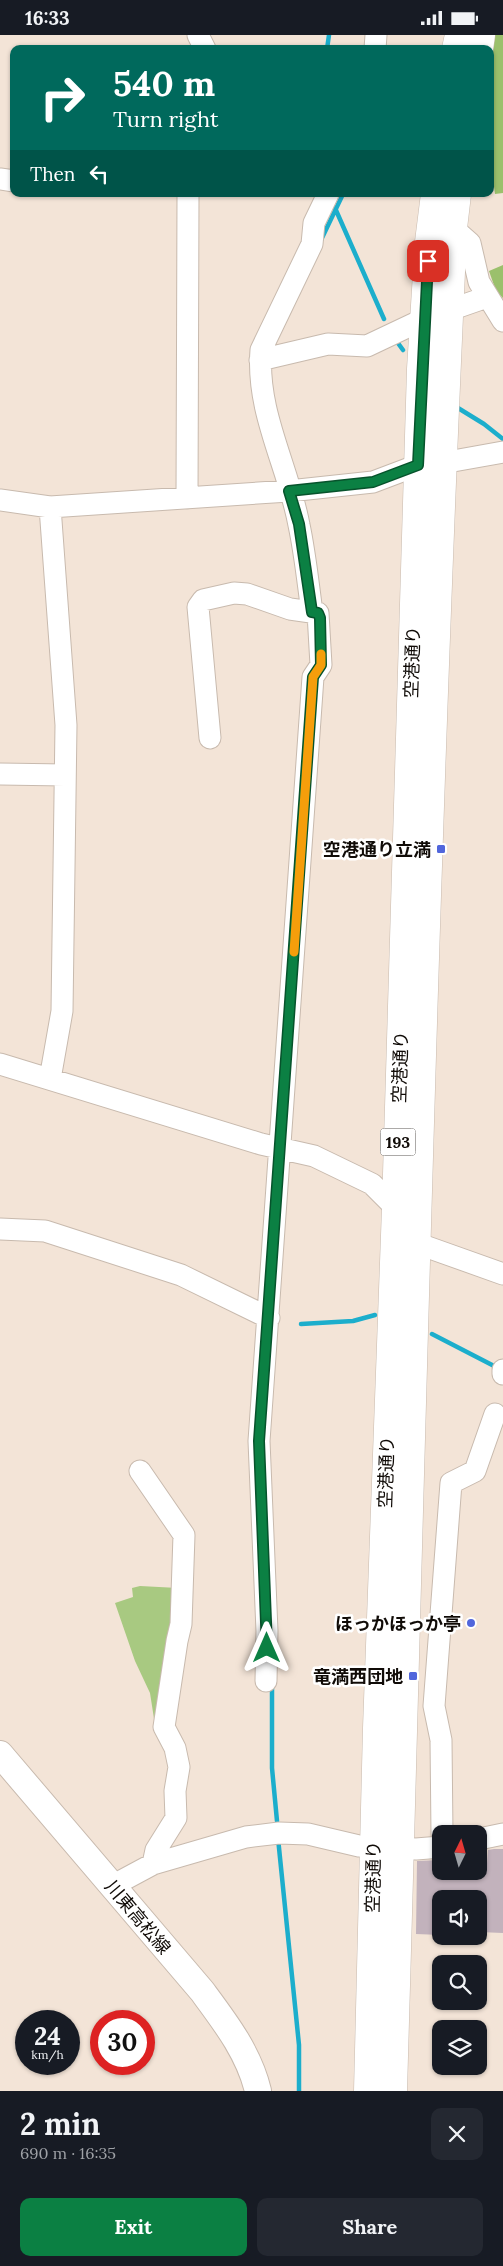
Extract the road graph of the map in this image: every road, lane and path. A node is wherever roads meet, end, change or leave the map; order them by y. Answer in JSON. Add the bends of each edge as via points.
{"nodes":[{"id":1,"x":188,"y":197,"type":"dead end"},
{"id":2,"x":327,"y":197,"type":"edge"},
{"id":3,"x":435,"y":197,"type":"edge"},
{"id":4,"x":457,"y":197,"type":"edge"},
{"id":5,"x":453,"y":227,"type":"junction"},
{"id":6,"x":487,"y":297,"type":"junction"},
{"id":7,"x":450,"y":311,"type":"junction"},
{"id":8,"x":424,"y":319,"type":"junction"},
{"id":9,"x":503,"y":321,"type":"edge"},
{"id":10,"x":260,"y":360,"type":"junction"},
{"id":11,"x":503,"y":452,"type":"edge"},
{"id":12,"x":430,"y":464,"type":"junction"},
{"id":13,"x":289,"y":491,"type":"junction"},
{"id":14,"x":187,"y":498,"type":"junction"},
{"id":15,"x":0,"y":500,"type":"edge"},
{"id":16,"x":50,"y":507,"type":"junction"},
{"id":17,"x":312,"y":612,"type":"junction"},
{"id":18,"x":210,"y":738,"type":"dead end"},
{"id":19,"x":0,"y":774,"type":"edge"},
{"id":20,"x":66,"y":775,"type":"junction"},
{"id":21,"x":0,"y":1064,"type":"edge"},
{"id":22,"x":50,"y":1079,"type":"junction"},
{"id":23,"x":281,"y":1148,"type":"junction"},
{"id":24,"x":396,"y":1208,"type":"junction"},
{"id":25,"x":0,"y":1229,"type":"edge"},
{"id":26,"x":416,"y":1243,"type":"junction"},
{"id":27,"x":503,"y":1274,"type":"edge"},
{"id":28,"x":268,"y":1318,"type":"junction"},
{"id":29,"x":503,"y":1370,"type":"edge"},
{"id":30,"x":503,"y":1374,"type":"edge"},
{"id":31,"x":495,"y":1414,"type":"dead end"},
{"id":32,"x":140,"y":1471,"type":"dead end"},
{"id":33,"x":266,"y":1681,"type":"dead end"},
{"id":34,"x":0,"y":1754,"type":"edge"},
{"id":35,"x":442,"y":1825,"type":"edge"},
{"id":36,"x":503,"y":1834,"type":"edge"},
{"id":37,"x":488,"y":1837,"type":"edge"},
{"id":38,"x":373,"y":1846,"type":"junction"},
{"id":39,"x":432,"y":1847,"type":"edge"},
{"id":40,"x":400,"y":1848,"type":"junction"},
{"id":41,"x":153,"y":1864,"type":"junction"},
{"id":42,"x":112,"y":1886,"type":"junction"},
{"id":43,"x":258,"y":2091,"type":"edge"},
{"id":44,"x":368,"y":2091,"type":"edge"},
{"id":45,"x":393,"y":2091,"type":"edge"}],
"edges":[{"from":1,"to":14,"type":"street"},
{"from":2,"to":10,"type":"street","via":[[314,223],[312,245],[261,350]]},
{"from":3,"to":8,"type":"highway","name":"空港通り","number":"193"},
{"from":4,"to":5,"type":"highway","name":"空港通り","number":"193"},
{"from":5,"to":6,"type":"street","via":[[470,243],[479,282]]},
{"from":5,"to":7,"type":"highway","name":"空港通り","number":"193"},
{"from":6,"to":7,"type":"street"},
{"from":6,"to":9,"type":"street"},
{"from":7,"to":8,"type":"street"},
{"from":7,"to":12,"type":"highway","name":"空港通り","number":"193"},
{"from":8,"to":10,"type":"street","via":[[367,347],[328,345]]},
{"from":8,"to":12,"type":"highway","name":"空港通り","number":"193"},
{"from":10,"to":13,"type":"street","via":[[261,393]]},
{"from":11,"to":12,"type":"street"},
{"from":12,"to":13,"type":"street","via":[[373,482]]},
{"from":12,"to":24,"type":"highway","name":"空港通り","number":"193"},
{"from":12,"to":26,"type":"highway","name":"空港通り","number":"193"},
{"from":13,"to":14,"type":"street"},
{"from":13,"to":17,"type":"street","via":[[299,524]]},
{"from":14,"to":16,"type":"street"},
{"from":15,"to":16,"type":"street"},
{"from":16,"to":20,"type":"street","via":[[66,725]]},
{"from":17,"to":18,"type":"street","via":[[290,609],[247,594],[234,593],[203,600],[198,607]]},
{"from":17,"to":23,"type":"street","via":[[318,613],[320,618],[321,665],[313,677]]},
{"from":19,"to":20,"type":"street"},
{"from":20,"to":22,"type":"street","via":[[62,1011]]},
{"from":21,"to":22,"type":"street"},
{"from":22,"to":23,"type":"street"},
{"from":23,"to":24,"type":"street","via":[[314,1156],[344,1169],[372,1184]]},
{"from":23,"to":28,"type":"street"},
{"from":24,"to":26,"type":"street"},
{"from":24,"to":38,"type":"highway","name":"空港通り","number":"193"},
{"from":25,"to":28,"type":"street","via":[[46,1231],[181,1275]]},
{"from":26,"to":27,"type":"street"},
{"from":26,"to":40,"type":"highway","name":"空港通り","number":"193"},
{"from":28,"to":33,"type":"street","via":[[259,1441]]},
{"from":29,"to":30,"type":"street"},
{"from":31,"to":35,"type":"street","via":[[475,1471],[451,1483],[434,1706],[441,1740]]},
{"from":32,"to":41,"type":"street","via":[[184,1535],[182,1624],[164,1727],[175,1748],[178,1767],[176,1818],[156,1850]]},
{"from":34,"to":42,"type":"main road","name":"川東高松線"},
{"from":36,"to":37,"type":"street"},
{"from":38,"to":40,"type":"street"},
{"from":38,"to":41,"type":"street","via":[[359,1846],[308,1834],[279,1833],[246,1837]]},
{"from":38,"to":44,"type":"highway","name":"空港通り","number":"193"},
{"from":39,"to":40,"type":"street"},
{"from":40,"to":45,"type":"highway","name":"空港通り","number":"193"},
{"from":41,"to":42,"type":"street"},
{"from":42,"to":43,"type":"main road","name":"川東高松線","via":[[225,2021],[245,2054]]}]}
